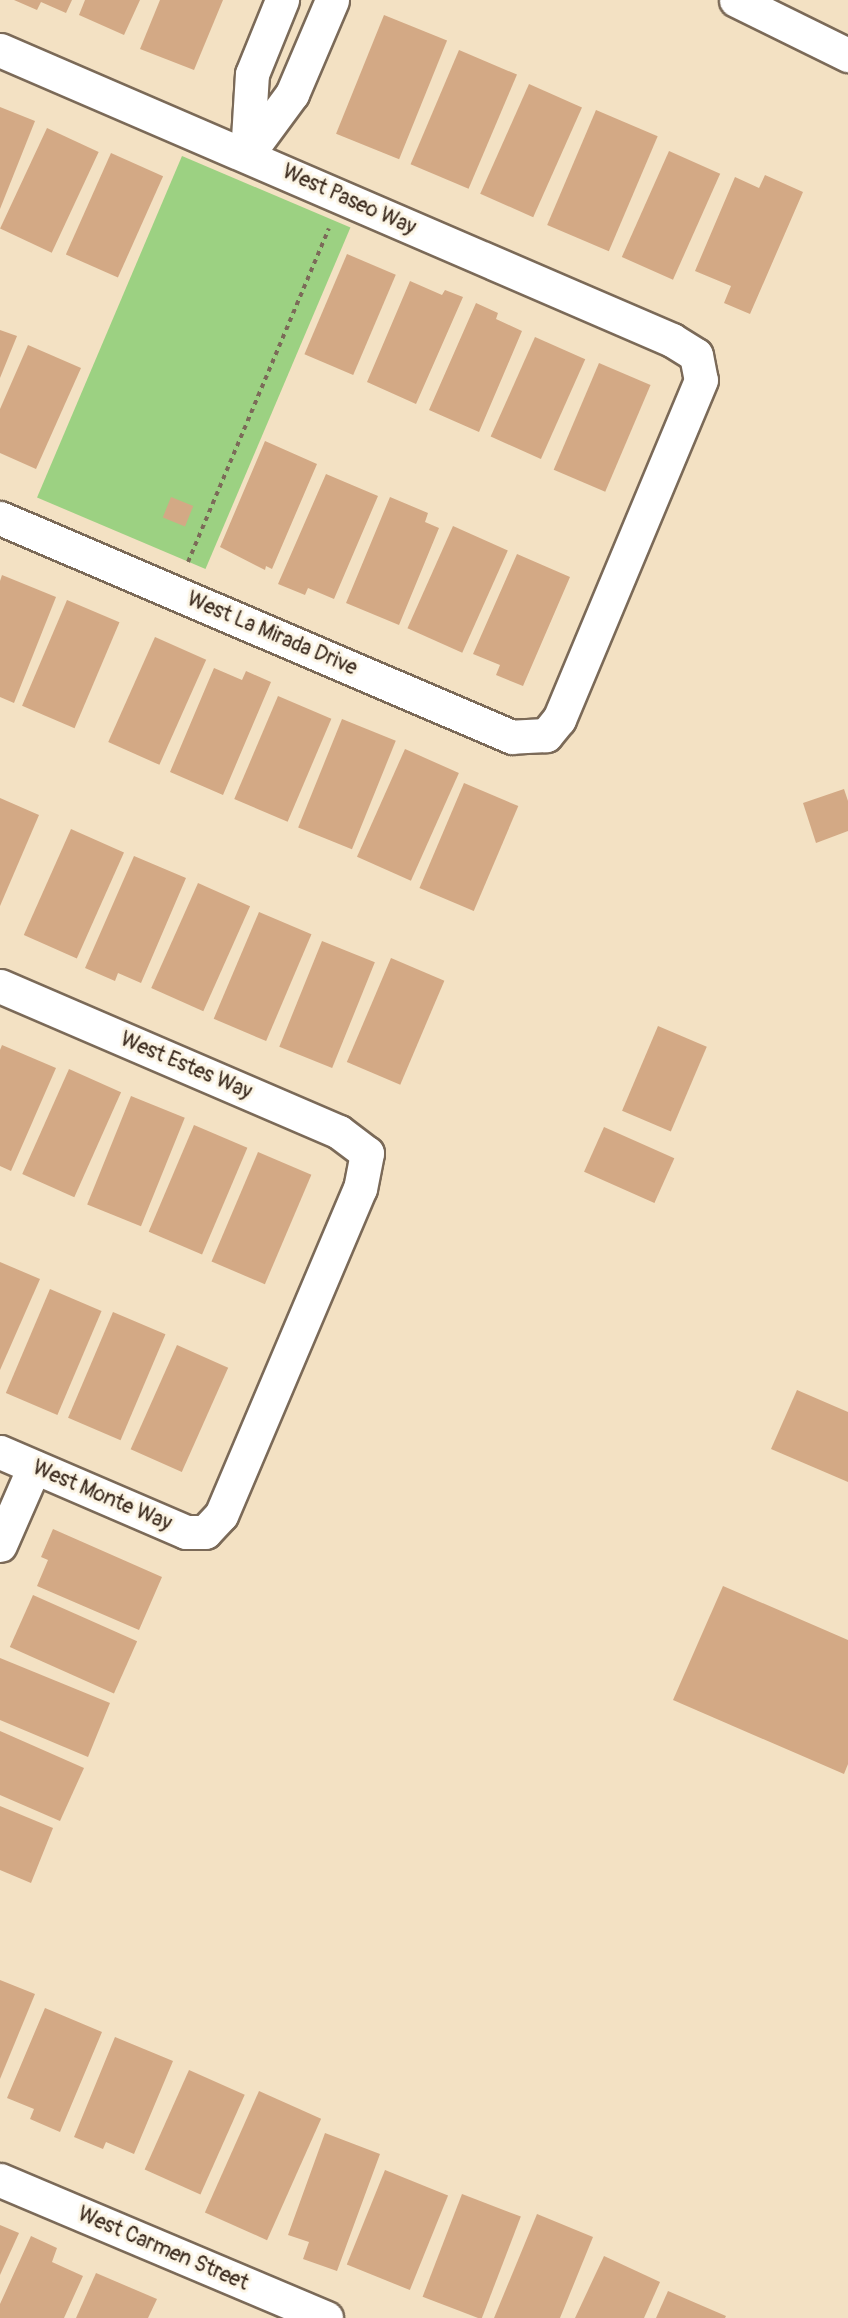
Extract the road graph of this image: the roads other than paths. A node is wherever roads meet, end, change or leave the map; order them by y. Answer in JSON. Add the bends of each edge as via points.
{"nodes":[{"id":1,"x":332,"y":0,"type":"edge"},
{"id":2,"x":736,"y":0,"type":"edge"},
{"id":3,"x":278,"y":9,"type":"edge"},
{"id":4,"x":316,"y":37,"type":"junction"},
{"id":5,"x":0,"y":50,"type":"edge"},
{"id":6,"x":848,"y":55,"type":"edge"},
{"id":7,"x":247,"y":155,"type":"junction"},
{"id":8,"x":0,"y":518,"type":"edge"},
{"id":9,"x":546,"y":735,"type":"joint"},
{"id":10,"x":0,"y":986,"type":"edge"},
{"id":11,"x":0,"y":1452,"type":"edge"},
{"id":12,"x":34,"y":1467,"type":"junction"},
{"id":13,"x":205,"y":1532,"type":"joint"},
{"id":14,"x":0,"y":1545,"type":"edge"},
{"id":15,"x":0,"y":2180,"type":"edge"},
{"id":16,"x":326,"y":2318,"type":"edge"}],
"edges":[{"from":1,"to":4,"type":"street"},
{"from":2,"to":6,"type":"street"},
{"from":3,"to":4,"type":"street"},
{"from":3,"to":7,"type":"street","via":[[252,74]]},
{"from":4,"to":7,"type":"street","via":[[292,94]]},
{"from":5,"to":7,"type":"street","name":"West Paseo Way"},
{"from":7,"to":9,"type":"street","name":"West Paseo Way","via":[[672,340],[696,355],[701,381],[559,719]]},
{"from":8,"to":9,"type":"street","name":"West La Mirada Drive","via":[[512,737]]},
{"from":10,"to":13,"type":"street","name":"West Estes Way","via":[[339,1132],[367,1153],[360,1188],[231,1493],[221,1515]]},
{"from":11,"to":12,"type":"street","name":"West Monte Way"},
{"from":12,"to":13,"type":"street","name":"West Monte Way","via":[[186,1532]]},
{"from":12,"to":14,"type":"street"},
{"from":15,"to":16,"type":"street","name":"West Carmen Street"}]}
